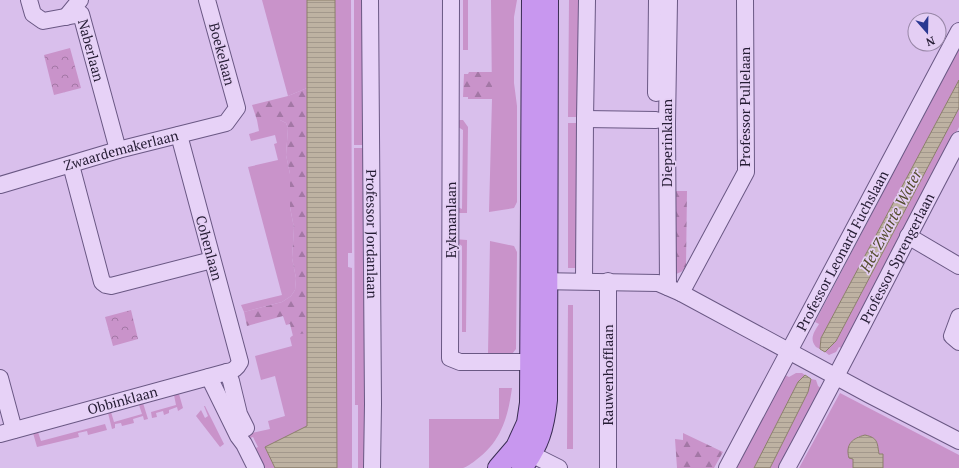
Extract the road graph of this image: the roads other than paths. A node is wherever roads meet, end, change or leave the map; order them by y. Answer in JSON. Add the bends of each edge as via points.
{"nodes":[{"id":1,"x":29,"y":0,"type":"edge"},
{"id":2,"x":80,"y":0,"type":"edge"},
{"id":3,"x":207,"y":0,"type":"edge"},
{"id":4,"x":370,"y":0,"type":"edge"},
{"id":5,"x":451,"y":0,"type":"edge"},
{"id":6,"x":532,"y":0,"type":"edge"},
{"id":7,"x":548,"y":0,"type":"edge"},
{"id":8,"x":587,"y":0,"type":"edge"},
{"id":9,"x":658,"y":0,"type":"edge"},
{"id":10,"x":669,"y":0,"type":"edge"},
{"id":11,"x":745,"y":0,"type":"edge"},
{"id":12,"x":66,"y":17,"type":"junction"},
{"id":13,"x":958,"y":31,"type":"edge"},
{"id":14,"x":237,"y":108,"type":"joint"},
{"id":15,"x":585,"y":119,"type":"junction"},
{"id":16,"x":656,"y":120,"type":"junction"},
{"id":17,"x":179,"y":135,"type":"junction"},
{"id":18,"x":959,"y":140,"type":"edge"},
{"id":19,"x":118,"y":150,"type":"junction"},
{"id":20,"x":71,"y":165,"type":"junction"},
{"id":21,"x":0,"y":185,"type":"edge"},
{"id":22,"x":908,"y":236,"type":"junction"},
{"id":23,"x":212,"y":260,"type":"junction"},
{"id":24,"x":959,"y":266,"type":"edge"},
{"id":25,"x":539,"y":281,"type":"junction"},
{"id":26,"x":584,"y":281,"type":"junction"},
{"id":27,"x":608,"y":281,"type":"junction"},
{"id":28,"x":669,"y":288,"type":"junction"},
{"id":29,"x":959,"y":317,"type":"edge"},
{"id":30,"x":959,"y":342,"type":"edge"},
{"id":31,"x":793,"y":354,"type":"junction"},
{"id":32,"x":240,"y":362,"type":"joint"},
{"id":33,"x":539,"y":362,"type":"junction"},
{"id":34,"x":227,"y":372,"type":"junction"},
{"id":35,"x":837,"y":376,"type":"junction"},
{"id":36,"x":209,"y":377,"type":"junction"},
{"id":37,"x":0,"y":378,"type":"edge"},
{"id":38,"x":246,"y":428,"type":"dead end"},
{"id":39,"x":7,"y":432,"type":"edge"},
{"id":40,"x":959,"y":441,"type":"edge"},
{"id":41,"x":523,"y":457,"type":"edge"},
{"id":42,"x":256,"y":468,"type":"edge"},
{"id":43,"x":372,"y":468,"type":"edge"},
{"id":44,"x":498,"y":468,"type":"edge"},
{"id":45,"x":559,"y":468,"type":"edge"},
{"id":46,"x":608,"y":468,"type":"edge"},
{"id":47,"x":727,"y":468,"type":"edge"},
{"id":48,"x":787,"y":468,"type":"edge"}],
"edges":[{"from":1,"to":12,"type":"street","name":"Naberlaan","via":[[33,14],[43,22]]},
{"from":2,"to":12,"type":"street"},
{"from":3,"to":14,"type":"street","name":"Boekelaan"},
{"from":4,"to":43,"type":"street","name":"Professor Jordanlaan"},
{"from":5,"to":33,"type":"street","name":"Eykmanlaan","via":[[450,358],[460,362]]},
{"from":6,"to":25,"type":"main road"},
{"from":7,"to":25,"type":"main road"},
{"from":8,"to":15,"type":"street"},
{"from":9,"to":16,"type":"street"},
{"from":10,"to":28,"type":"street","name":"Dieperinklaan"},
{"from":11,"to":28,"type":"street","name":"Professor Pullelaan","via":[[746,172]]},
{"from":12,"to":19,"type":"street","name":"Naberlaan","via":[[81,14]]},
{"from":13,"to":31,"type":"street","name":"Professor Leonard Fuchslaan"},
{"from":14,"to":17,"type":"street","name":"Zwaardemakerlaan","via":[[226,123]]},
{"from":15,"to":16,"type":"street"},
{"from":15,"to":26,"type":"street"},
{"from":16,"to":28,"type":"street"},
{"from":17,"to":19,"type":"street","name":"Zwaardemakerlaan"},
{"from":17,"to":23,"type":"street","name":"Cohenlaan"},
{"from":18,"to":22,"type":"street","name":"Professor Sprengerlaan"},
{"from":19,"to":20,"type":"street","name":"Zwaardemakerlaan"},
{"from":20,"to":21,"type":"street","name":"Zwaardemakerlaan"},
{"from":20,"to":23,"type":"street","via":[[102,282],[106,285],[112,286]]},
{"from":22,"to":24,"type":"street"},
{"from":22,"to":35,"type":"street","name":"Professor Sprengerlaan"},
{"from":23,"to":32,"type":"street","name":"Cohenlaan"},
{"from":25,"to":26,"type":"street"},
{"from":25,"to":33,"type":"main road"},
{"from":26,"to":27,"type":"street"},
{"from":27,"to":28,"type":"street"},
{"from":27,"to":46,"type":"street","name":"Rauwenhofflaan"},
{"from":28,"to":31,"type":"street"},
{"from":29,"to":30,"type":"street","via":[[952,336]]},
{"from":31,"to":35,"type":"street"},
{"from":31,"to":47,"type":"street","name":"Professor Leonard Fuchslaan"},
{"from":32,"to":34,"type":"street","name":"Obbinklaan","via":[[238,367]]},
{"from":33,"to":41,"type":"main road","via":[[530,403]]},
{"from":34,"to":36,"type":"street","name":"Obbinklaan"},
{"from":34,"to":38,"type":"street","via":[[239,414]]},
{"from":35,"to":40,"type":"street"},
{"from":35,"to":48,"type":"street","name":"Professor Sprengerlaan"},
{"from":36,"to":39,"type":"street","name":"Obbinklaan"},
{"from":36,"to":42,"type":"street"},
{"from":37,"to":39,"type":"street"},
{"from":41,"to":44,"type":"main road"},
{"from":41,"to":45,"type":"street"}]}
